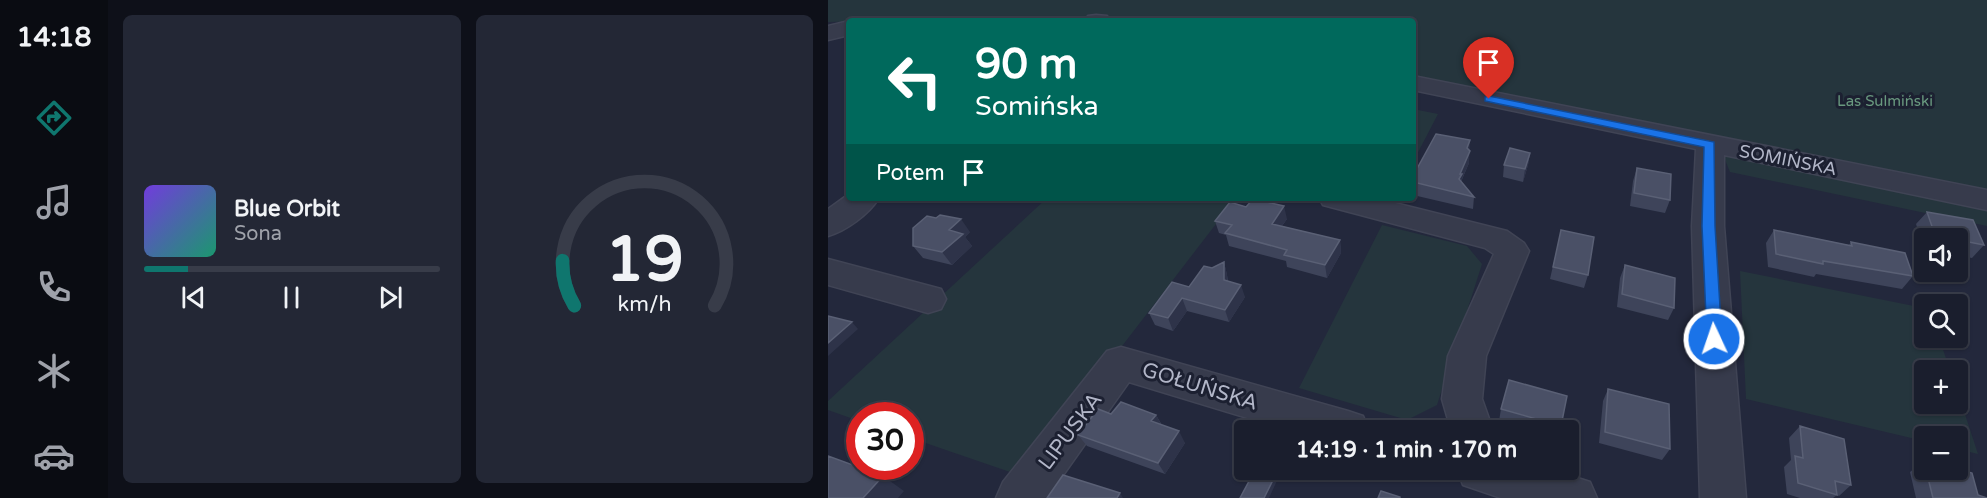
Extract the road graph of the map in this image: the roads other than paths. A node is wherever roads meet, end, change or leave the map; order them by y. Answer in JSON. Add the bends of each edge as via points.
{"nodes":[{"id":1,"x":846,"y":29,"type":"edge"},
{"id":2,"x":828,"y":33,"type":"edge"},
{"id":3,"x":1416,"y":84,"type":"edge"},
{"id":4,"x":1710,"y":145,"type":"junction"},
{"id":5,"x":1987,"y":200,"type":"edge"},
{"id":6,"x":860,"y":201,"type":"edge"},
{"id":7,"x":1346,"y":201,"type":"edge"},
{"id":8,"x":828,"y":225,"type":"edge"},
{"id":9,"x":828,"y":272,"type":"edge"},
{"id":10,"x":928,"y":299,"type":"dead end"},
{"id":11,"x":1121,"y":363,"type":"joint"},
{"id":12,"x":1314,"y":420,"type":"edge"},
{"id":13,"x":1468,"y":420,"type":"edge"},
{"id":14,"x":1529,"y":480,"type":"edge"},
{"id":15,"x":1019,"y":498,"type":"edge"},
{"id":16,"x":1574,"y":498,"type":"edge"},
{"id":17,"x":1723,"y":498,"type":"edge"}],
"edges":[{"from":1,"to":2,"type":"street"},
{"from":3,"to":4,"type":"street","name":"SOMIŃSKA"},
{"from":4,"to":5,"type":"street","name":"SOMIŃSKA"},
{"from":4,"to":17,"type":"street","via":[[1708,226]]},
{"from":6,"to":8,"type":"street"},
{"from":7,"to":13,"type":"street","via":[[1497,239],[1512,251],[1467,356],[1462,399]]},
{"from":9,"to":10,"type":"street"},
{"from":11,"to":12,"type":"street","name":"GOŁUŃSKA"},
{"from":11,"to":15,"type":"street","name":"LIPUSKA"},
{"from":14,"to":16,"type":"street"}]}
